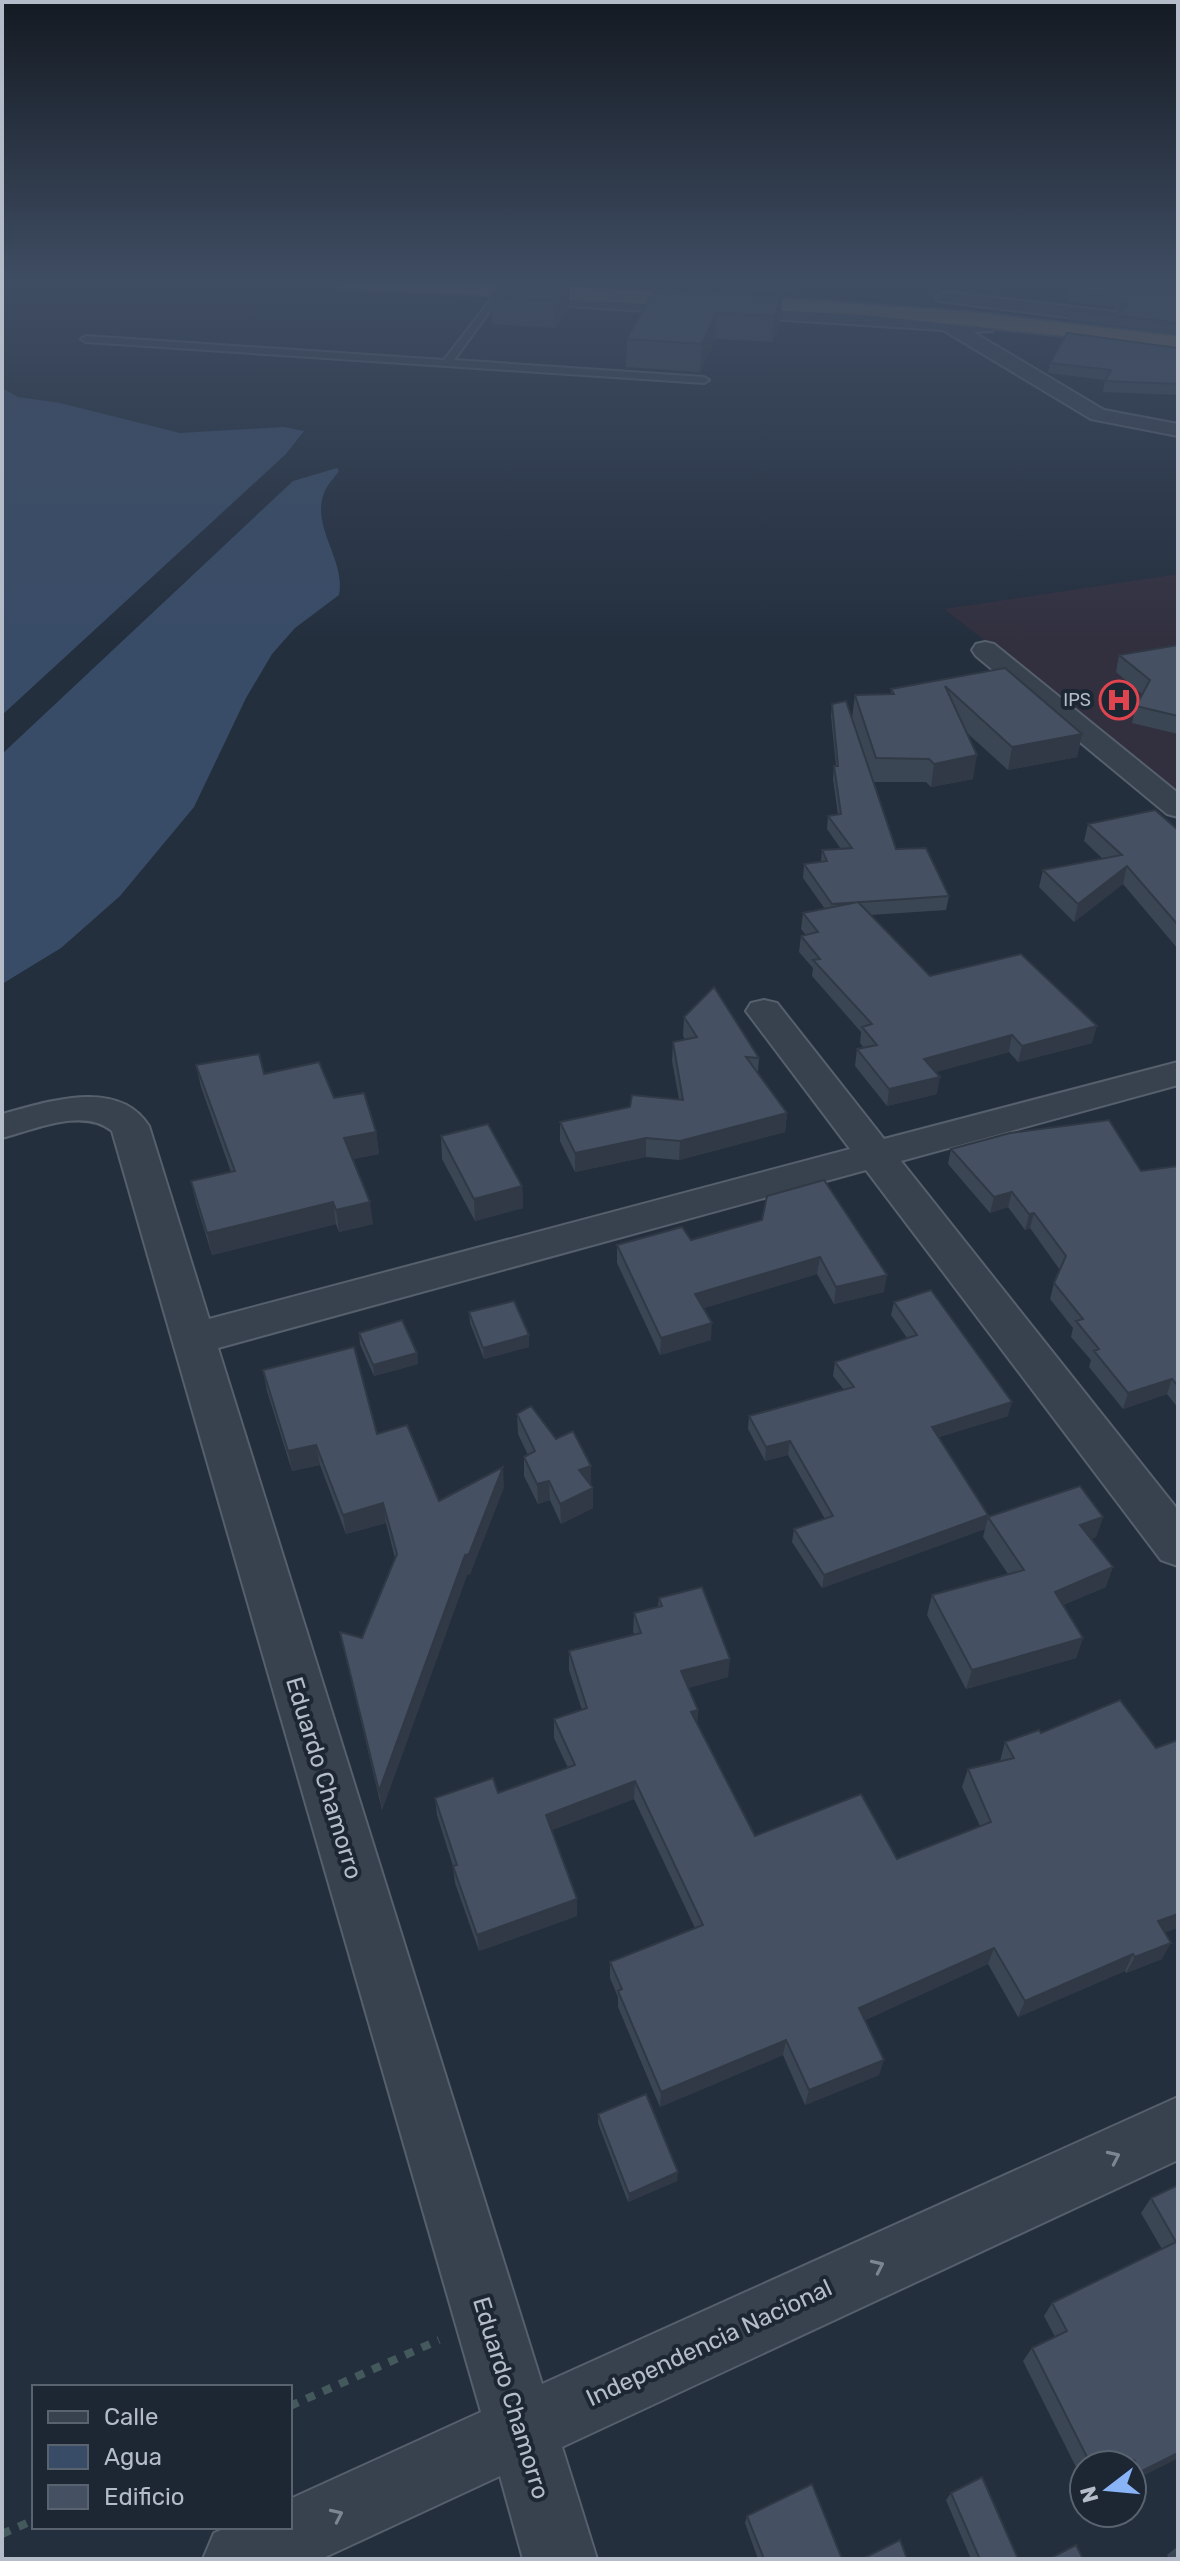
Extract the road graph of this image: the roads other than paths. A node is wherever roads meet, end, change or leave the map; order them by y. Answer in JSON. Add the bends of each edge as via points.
{"nodes":[{"id":1,"x":1079,"y":402,"type":"edge"},
{"id":2,"x":1178,"y":430,"type":"edge"},
{"id":3,"x":985,"y":650,"type":"dead end"},
{"id":4,"x":1178,"y":808,"type":"edge"},
{"id":5,"x":764,"y":1011,"type":"dead end"},
{"id":6,"x":1178,"y":1073,"type":"edge"},
{"id":7,"x":2,"y":1126,"type":"edge"},
{"id":8,"x":875,"y":1155,"type":"junction"},
{"id":9,"x":193,"y":1339,"type":"junction"},
{"id":10,"x":1178,"y":1546,"type":"edge"},
{"id":11,"x":1178,"y":2128,"type":"edge"},
{"id":12,"x":520,"y":2430,"type":"junction"},
{"id":13,"x":240,"y":2559,"type":"edge"},
{"id":14,"x":560,"y":2559,"type":"edge"}],
"edges":[{"from":1,"to":2,"type":"street","via":[[1098,415]]},
{"from":3,"to":4,"type":"street"},
{"from":5,"to":8,"type":"street"},
{"from":6,"to":8,"type":"street"},
{"from":7,"to":9,"type":"street","name":"Eduardo Chamorro","via":[[89,1109],[121,1115],[130,1126]]},
{"from":8,"to":9,"type":"street"},
{"from":8,"to":10,"type":"street"},
{"from":9,"to":12,"type":"street","name":"Eduardo Chamorro"},
{"from":12,"to":11,"type":"street","name":"Independencia Nacional","one_way":true},
{"from":13,"to":12,"type":"street","name":"Independencia Nacional","one_way":true},
{"from":12,"to":14,"type":"street","name":"Eduardo Chamorro"}]}
